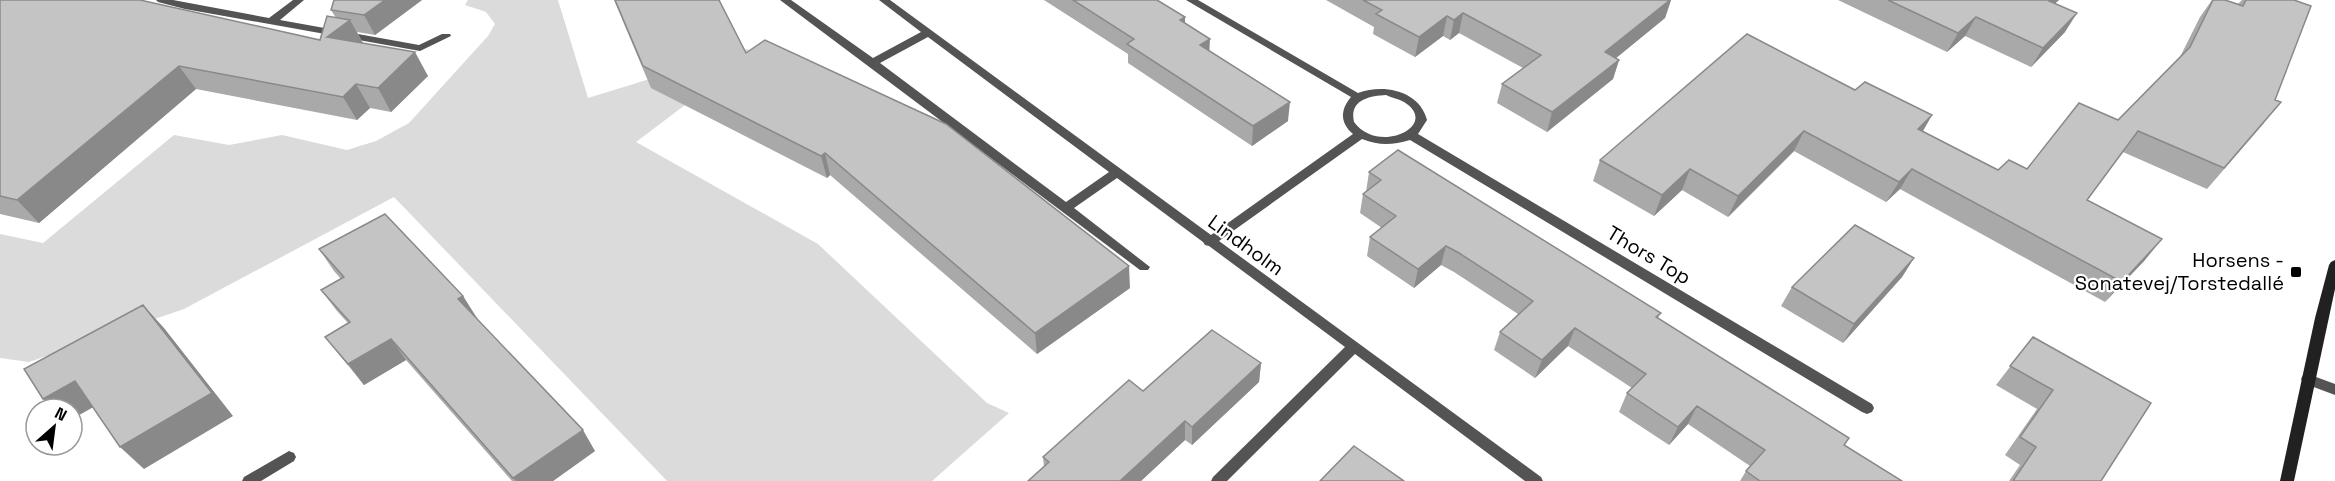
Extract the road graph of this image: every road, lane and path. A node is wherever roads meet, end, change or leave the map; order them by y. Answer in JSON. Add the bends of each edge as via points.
{"nodes":[{"id":1,"x":161,"y":0,"type":"edge"},
{"id":2,"x":299,"y":0,"type":"edge"},
{"id":3,"x":785,"y":0,"type":"edge"},
{"id":4,"x":884,"y":0,"type":"edge"},
{"id":5,"x":1191,"y":0,"type":"edge"},
{"id":6,"x":272,"y":21,"type":"junction"},
{"id":7,"x":928,"y":33,"type":"junction"},
{"id":8,"x":446,"y":36,"type":"dead end"},
{"id":9,"x":873,"y":63,"type":"junction"},
{"id":10,"x":1358,"y":97,"type":"junction"},
{"id":11,"x":1361,"y":134,"type":"junction"},
{"id":12,"x":1412,"y":136,"type":"junction"},
{"id":13,"x":1116,"y":173,"type":"junction"},
{"id":14,"x":1066,"y":208,"type":"junction"},
{"id":15,"x":1209,"y":242,"type":"junction"},
{"id":16,"x":2335,"y":265,"type":"edge"},
{"id":17,"x":1144,"y":267,"type":"dead end"},
{"id":18,"x":1353,"y":348,"type":"junction"},
{"id":19,"x":2308,"y":379,"type":"junction"},
{"id":20,"x":2335,"y":390,"type":"edge"},
{"id":21,"x":1866,"y":408,"type":"dead end"},
{"id":22,"x":290,"y":458,"type":"dead end"},
{"id":23,"x":249,"y":481,"type":"edge"},
{"id":24,"x":1218,"y":481,"type":"edge"},
{"id":25,"x":1536,"y":481,"type":"edge"},
{"id":26,"x":2287,"y":481,"type":"edge"}],
"edges":[{"from":1,"to":6,"type":"street"},
{"from":2,"to":6,"type":"street"},
{"from":3,"to":9,"type":"street"},
{"from":4,"to":7,"type":"street","name":"Lindholm"},
{"from":5,"to":10,"type":"street"},
{"from":6,"to":8,"type":"street","via":[[420,48]]},
{"from":7,"to":9,"type":"street"},
{"from":7,"to":13,"type":"street","name":"Lindholm"},
{"from":9,"to":14,"type":"street"},
{"from":10,"to":11,"type":"street","via":[[1350,104],[1347,120]]},
{"from":10,"to":12,"type":"street","via":[[1387,92],[1413,103],[1422,121]]},
{"from":11,"to":12,"type":"street","via":[[1387,142]]},
{"from":11,"to":15,"type":"street"},
{"from":12,"to":21,"type":"street","name":"Thors Top"},
{"from":13,"to":14,"type":"street"},
{"from":13,"to":15,"type":"street","name":"Lindholm"},
{"from":14,"to":17,"type":"street"},
{"from":15,"to":18,"type":"street","name":"Lindholm"},
{"from":16,"to":19,"type":"street"},
{"from":18,"to":24,"type":"street"},
{"from":18,"to":25,"type":"street","name":"Lindholm"},
{"from":19,"to":20,"type":"street"},
{"from":19,"to":26,"type":"street"},
{"from":22,"to":23,"type":"street"}]}
